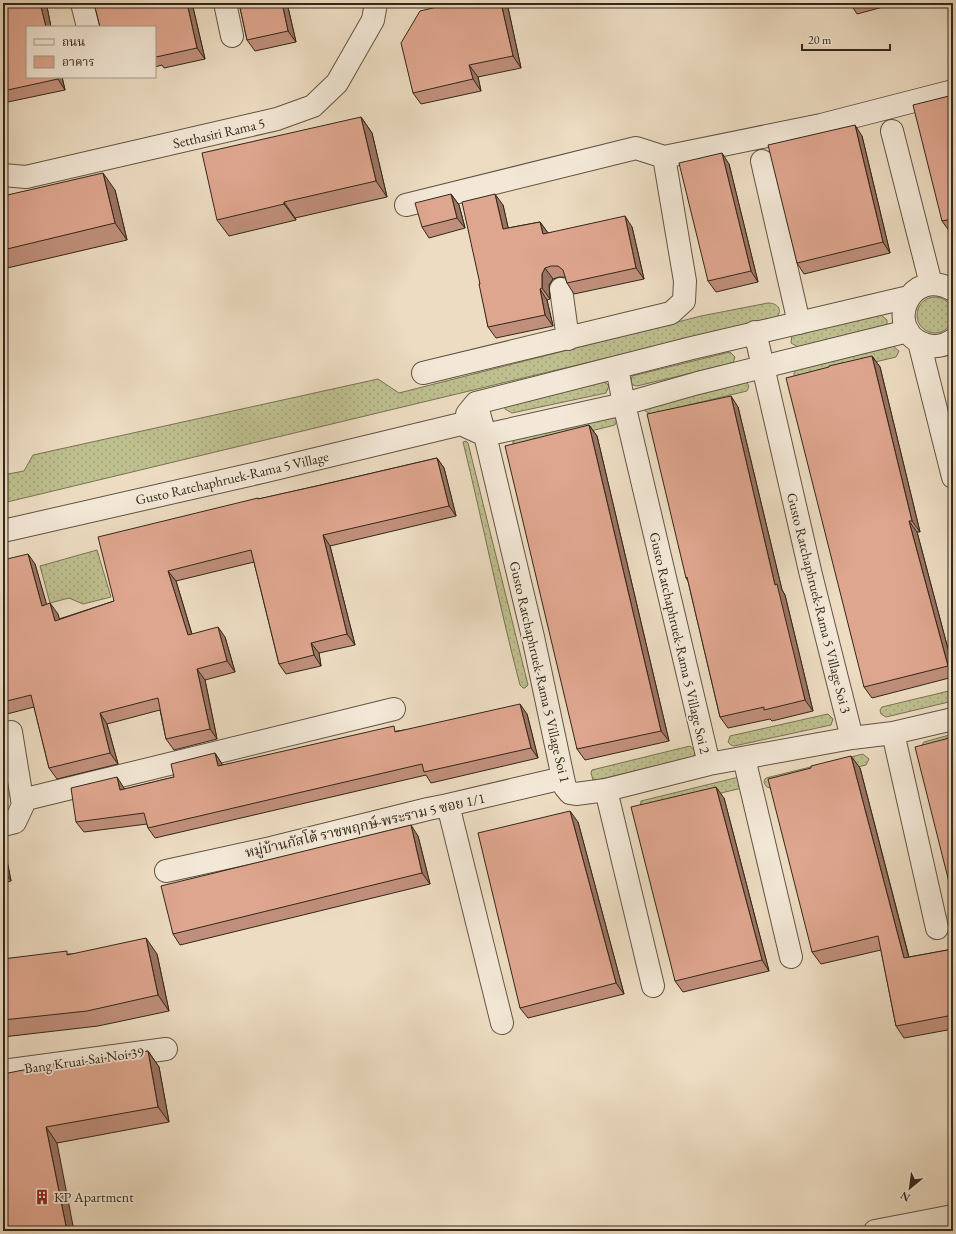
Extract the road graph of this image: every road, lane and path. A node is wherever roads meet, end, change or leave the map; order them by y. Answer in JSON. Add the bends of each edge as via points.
{"nodes":[{"id":1,"x":82,"y":3,"type":"edge"},
{"id":2,"x":225,"y":3,"type":"edge"},
{"id":3,"x":376,"y":3,"type":"edge"},
{"id":4,"x":88,"y":26,"type":"edge"},
{"id":5,"x":232,"y":36,"type":"dead end"},
{"id":6,"x":953,"y":91,"type":"edge"},
{"id":7,"x":892,"y":131,"type":"dead end"},
{"id":8,"x":664,"y":157,"type":"junction"},
{"id":9,"x":762,"y":161,"type":"dead end"},
{"id":10,"x":3,"y":175,"type":"edge"},
{"id":11,"x":406,"y":205,"type":"dead end"},
{"id":12,"x":931,"y":284,"type":"junction"},
{"id":13,"x":561,"y":289,"type":"dead end"},
{"id":14,"x":953,"y":290,"type":"edge"},
{"id":15,"x":909,"y":297,"type":"junction"},
{"id":16,"x":799,"y":324,"type":"junction"},
{"id":17,"x":755,"y":332,"type":"junction"},
{"id":18,"x":913,"y":336,"type":"junction"},
{"id":19,"x":568,"y":339,"type":"junction"},
{"id":20,"x":953,"y":340,"type":"edge"},
{"id":21,"x":617,"y":368,"type":"junction"},
{"id":22,"x":764,"y":368,"type":"junction"},
{"id":23,"x":423,"y":373,"type":"dead end"},
{"id":24,"x":476,"y":403,"type":"junction"},
{"id":25,"x":624,"y":404,"type":"junction"},
{"id":26,"x":461,"y":424,"type":"junction"},
{"id":27,"x":485,"y":435,"type":"junction"},
{"id":28,"x":953,"y":477,"type":"edge"},
{"id":29,"x":3,"y":531,"type":"edge"},
{"id":30,"x":394,"y":709,"type":"dead end"},
{"id":31,"x":953,"y":719,"type":"edge"},
{"id":32,"x":11,"y":732,"type":"dead end"},
{"id":33,"x":893,"y":733,"type":"junction"},
{"id":34,"x":852,"y":738,"type":"junction"},
{"id":35,"x":744,"y":758,"type":"junction"},
{"id":36,"x":709,"y":764,"type":"junction"},
{"id":37,"x":563,"y":778,"type":"junction"},
{"id":38,"x":606,"y":790,"type":"junction"},
{"id":39,"x":22,"y":800,"type":"junction"},
{"id":40,"x":448,"y":805,"type":"junction"},
{"id":41,"x":3,"y":825,"type":"edge"},
{"id":42,"x":166,"y":871,"type":"dead end"},
{"id":43,"x":937,"y":928,"type":"dead end"},
{"id":44,"x":791,"y":957,"type":"dead end"},
{"id":45,"x":653,"y":986,"type":"dead end"},
{"id":46,"x":502,"y":1023,"type":"dead end"},
{"id":47,"x":166,"y":1049,"type":"dead end"},
{"id":48,"x":3,"y":1071,"type":"edge"},
{"id":49,"x":953,"y":1216,"type":"edge"},
{"id":50,"x":875,"y":1231,"type":"edge"}],
"edges":[{"from":1,"to":4,"type":"street"},
{"from":2,"to":5,"type":"street"},
{"from":3,"to":10,"type":"street","name":"Setthasiri Rama 5","via":[[373,20],[337,83],[313,106],[277,120],[26,177]]},
{"from":6,"to":8,"type":"street","via":[[821,125]]},
{"from":7,"to":12,"type":"street"},
{"from":8,"to":11,"type":"street","via":[[636,148]]},
{"from":8,"to":19,"type":"street","via":[[685,281],[684,301],[671,313]]},
{"from":9,"to":16,"type":"street"},
{"from":12,"to":14,"type":"street","via":[[946,286]]},
{"from":12,"to":15,"type":"street"},
{"from":13,"to":19,"type":"street"},
{"from":15,"to":16,"type":"street"},
{"from":15,"to":18,"type":"street","via":[[904,314],[905,323]]},
{"from":16,"to":17,"type":"street"},
{"from":17,"to":21,"type":"street"},
{"from":17,"to":22,"type":"street"},
{"from":18,"to":20,"type":"street","via":[[936,347]]},
{"from":18,"to":22,"type":"street"},
{"from":18,"to":28,"type":"street"},
{"from":19,"to":23,"type":"street"},
{"from":21,"to":24,"type":"street"},
{"from":21,"to":25,"type":"street"},
{"from":22,"to":25,"type":"street"},
{"from":22,"to":34,"type":"street","name":"Gusto Ratchaphruek-Rama 5 Village Soi 3","via":[[811,575]]},
{"from":24,"to":26,"type":"street"},
{"from":24,"to":27,"type":"street"},
{"from":25,"to":27,"type":"street"},
{"from":25,"to":36,"type":"street","name":"Gusto Ratchaphruek-Rama 5 Village Soi 2"},
{"from":26,"to":27,"type":"street"},
{"from":26,"to":29,"type":"street","name":"Gusto Ratchaphruek-Rama 5 Village"},
{"from":27,"to":37,"type":"street","name":"Gusto Ratchaphruek-Rama 5 Village Soi 1","via":[[534,637]]},
{"from":30,"to":39,"type":"street"},
{"from":31,"to":33,"type":"street"},
{"from":32,"to":39,"type":"street"},
{"from":33,"to":34,"type":"street"},
{"from":33,"to":43,"type":"street"},
{"from":34,"to":35,"type":"street","name":"Gusto Ratchaphruek-Rama 5 Village Soi 2"},
{"from":35,"to":36,"type":"street","name":"Gusto Ratchaphruek-Rama 5 Village Soi 2"},
{"from":35,"to":44,"type":"street"},
{"from":36,"to":38,"type":"street","name":"Gusto Ratchaphruek-Rama 5 Village Soi 1"},
{"from":37,"to":38,"type":"street","name":"Gusto Ratchaphruek-Rama 5 Village Soi 1","via":[[570,793]]},
{"from":37,"to":40,"type":"street","name":"หมู่บ้านกัสโต้ ราชพฤกษ์-พระราม 5 ซอย 1/1"},
{"from":38,"to":45,"type":"street"},
{"from":39,"to":41,"type":"street","via":[[23,805],[15,822]]},
{"from":40,"to":42,"type":"street","name":"หมู่บ้านกัสโต้ ราชพฤกษ์-พระราม 5 ซอย 1/1"},
{"from":40,"to":46,"type":"street"},
{"from":47,"to":48,"type":"street","name":"Bang Kruai-Sai Noi 39"},
{"from":49,"to":50,"type":"street"}]}
